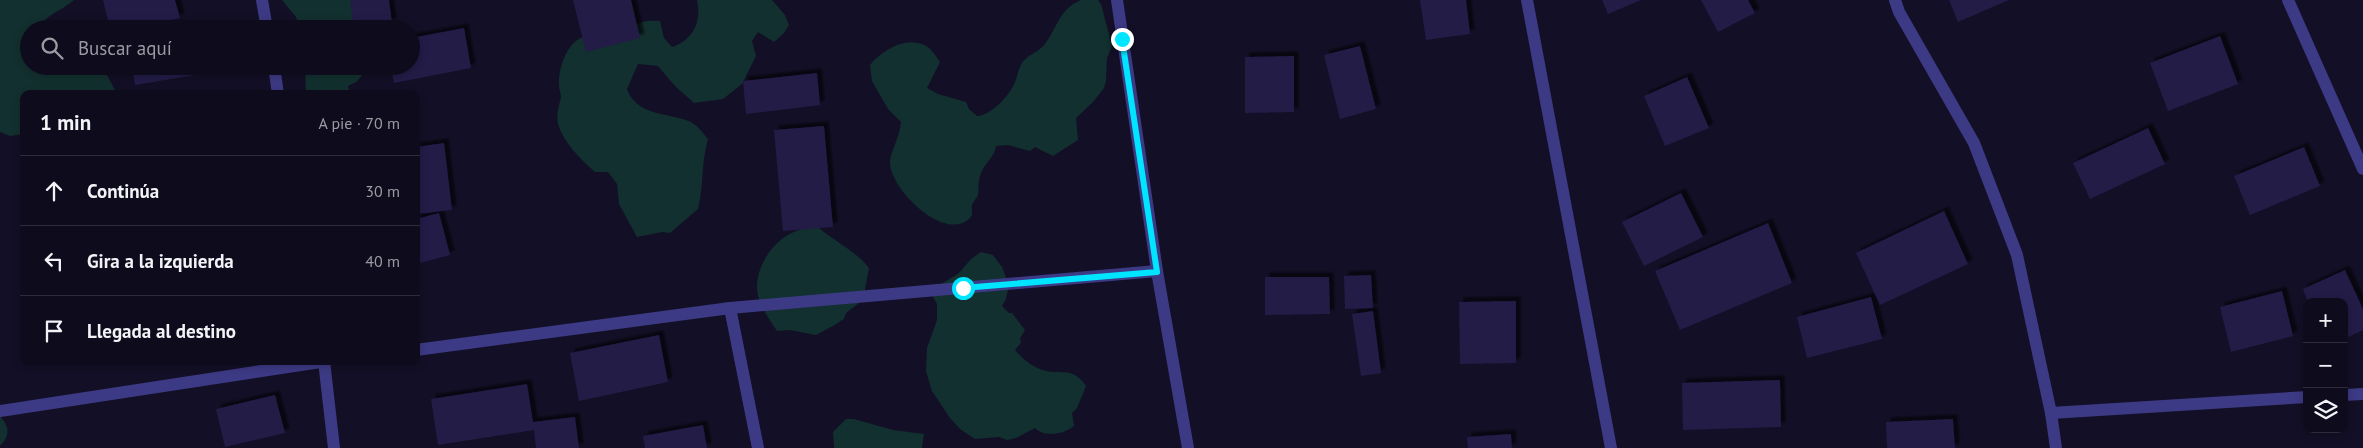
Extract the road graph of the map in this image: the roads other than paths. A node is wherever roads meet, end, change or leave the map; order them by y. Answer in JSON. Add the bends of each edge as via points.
{"nodes":[{"id":1,"x":262,"y":0,"type":"edge"},
{"id":2,"x":1117,"y":0,"type":"edge"},
{"id":3,"x":1527,"y":0,"type":"edge"},
{"id":4,"x":1895,"y":0,"type":"edge"},
{"id":5,"x":2288,"y":0,"type":"edge"},
{"id":6,"x":265,"y":20,"type":"edge"},
{"id":7,"x":275,"y":75,"type":"edge"},
{"id":8,"x":277,"y":90,"type":"edge"},
{"id":9,"x":2363,"y":169,"type":"edge"},
{"id":10,"x":1157,"y":272,"type":"junction"},
{"id":11,"x":730,"y":308,"type":"junction"},
{"id":12,"x":420,"y":349,"type":"edge"},
{"id":13,"x":299,"y":365,"type":"edge"},
{"id":14,"x":325,"y":365,"type":"edge"},
{"id":15,"x":2363,"y":394,"type":"edge"},
{"id":16,"x":2348,"y":395,"type":"edge"},
{"id":17,"x":2303,"y":397,"type":"edge"},
{"id":18,"x":0,"y":411,"type":"edge"},
{"id":19,"x":2051,"y":413,"type":"junction"},
{"id":20,"x":334,"y":448,"type":"edge"},
{"id":21,"x":758,"y":448,"type":"edge"},
{"id":22,"x":1188,"y":448,"type":"edge"},
{"id":23,"x":1610,"y":448,"type":"edge"},
{"id":24,"x":2056,"y":448,"type":"edge"}],
"edges":[{"from":1,"to":6,"type":"street"},
{"from":2,"to":10,"type":"street"},
{"from":3,"to":23,"type":"street"},
{"from":4,"to":19,"type":"street","via":[[1974,143],[2017,255]]},
{"from":5,"to":9,"type":"street"},
{"from":7,"to":8,"type":"street"},
{"from":10,"to":11,"type":"street"},
{"from":10,"to":22,"type":"street"},
{"from":11,"to":12,"type":"street"},
{"from":11,"to":21,"type":"street"},
{"from":13,"to":18,"type":"street"},
{"from":14,"to":20,"type":"street"},
{"from":15,"to":16,"type":"street"},
{"from":17,"to":19,"type":"street"},
{"from":19,"to":24,"type":"street"}]}
